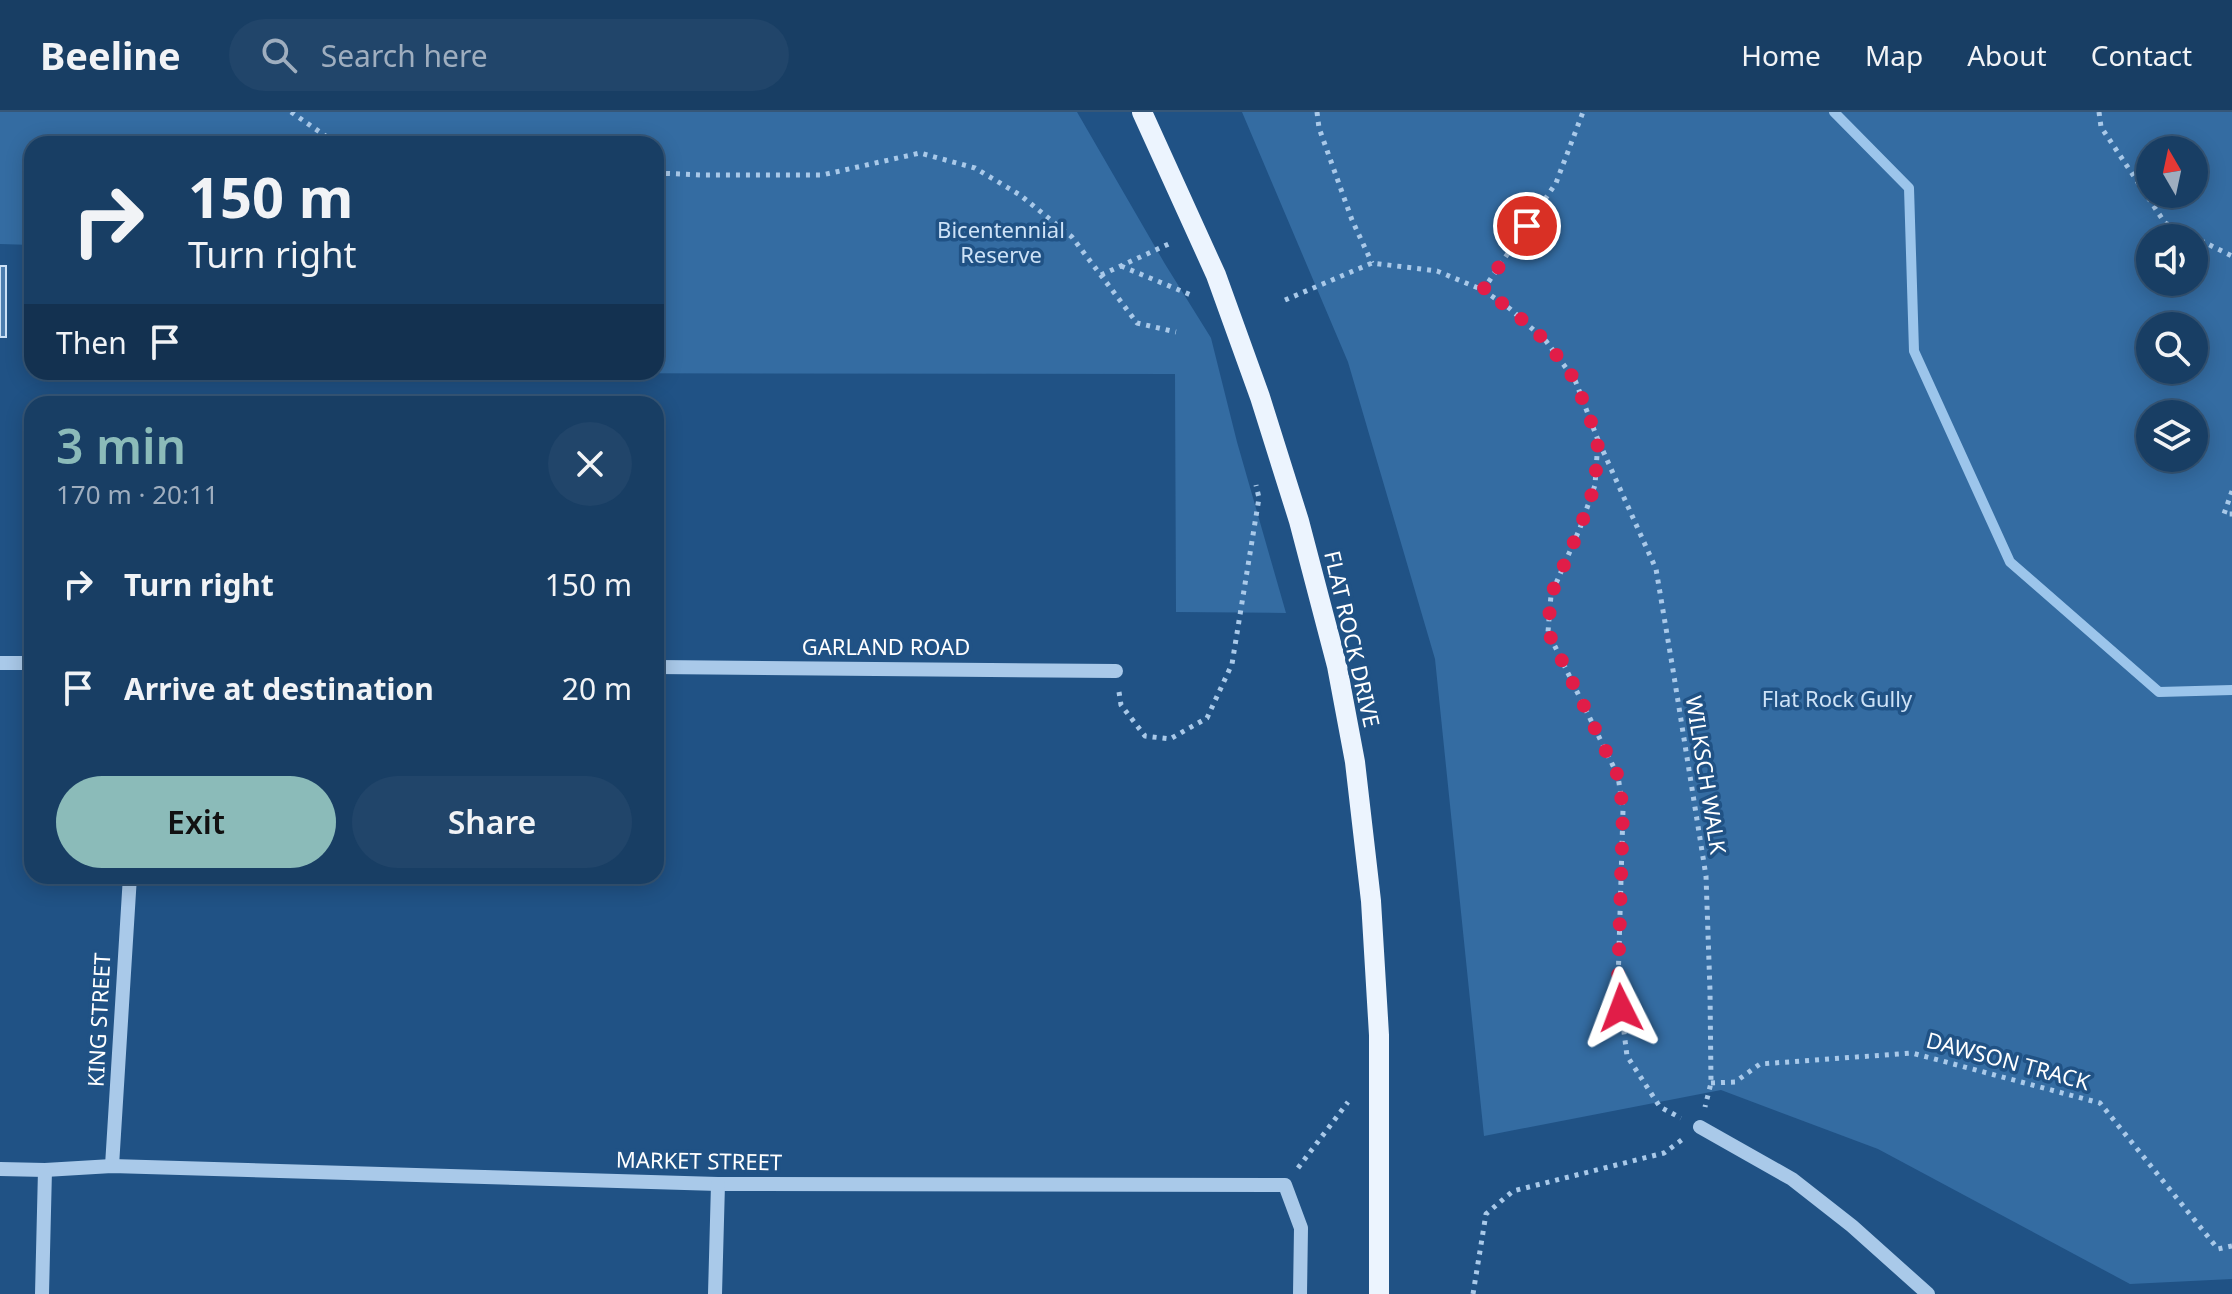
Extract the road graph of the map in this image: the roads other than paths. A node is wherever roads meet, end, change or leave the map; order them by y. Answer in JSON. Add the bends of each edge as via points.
{"nodes":[{"id":1,"x":1142,"y":112,"type":"edge"},
{"id":2,"x":0,"y":663,"type":"edge"},
{"id":3,"x":24,"y":663,"type":"edge"},
{"id":4,"x":664,"y":667,"type":"edge"},
{"id":5,"x":1116,"y":671,"type":"road end"},
{"id":6,"x":130,"y":884,"type":"edge"},
{"id":7,"x":1700,"y":1127,"type":"road end"},
{"id":8,"x":112,"y":1166,"type":"junction"},
{"id":9,"x":0,"y":1169,"type":"edge"},
{"id":10,"x":45,"y":1170,"type":"junction"},
{"id":11,"x":718,"y":1184,"type":"junction"},
{"id":12,"x":42,"y":1294,"type":"edge"},
{"id":13,"x":715,"y":1294,"type":"edge"},
{"id":14,"x":1300,"y":1294,"type":"edge"},
{"id":15,"x":1379,"y":1294,"type":"edge"},
{"id":16,"x":1928,"y":1294,"type":"edge"}],
"edges":[{"from":1,"to":15,"type":"main road","name":"FLAT ROCK DRIVE","via":[[1216,275],[1260,397],[1340,680],[1371,901],[1379,1035]]},
{"from":2,"to":3,"type":"street"},
{"from":4,"to":5,"type":"street","name":"GARLAND ROAD"},
{"from":6,"to":8,"type":"street","name":"KING STREET"},
{"from":7,"to":16,"type":"street","via":[[1792,1179]]},
{"from":8,"to":10,"type":"street","name":"MARKET STREET"},
{"from":8,"to":11,"type":"street","name":"MARKET STREET"},
{"from":9,"to":10,"type":"street","name":"MARKET STREET"},
{"from":10,"to":12,"type":"street"},
{"from":11,"to":13,"type":"street"},
{"from":11,"to":14,"type":"street","name":"MARKET STREET","via":[[1285,1185],[1301,1228]]}]}
